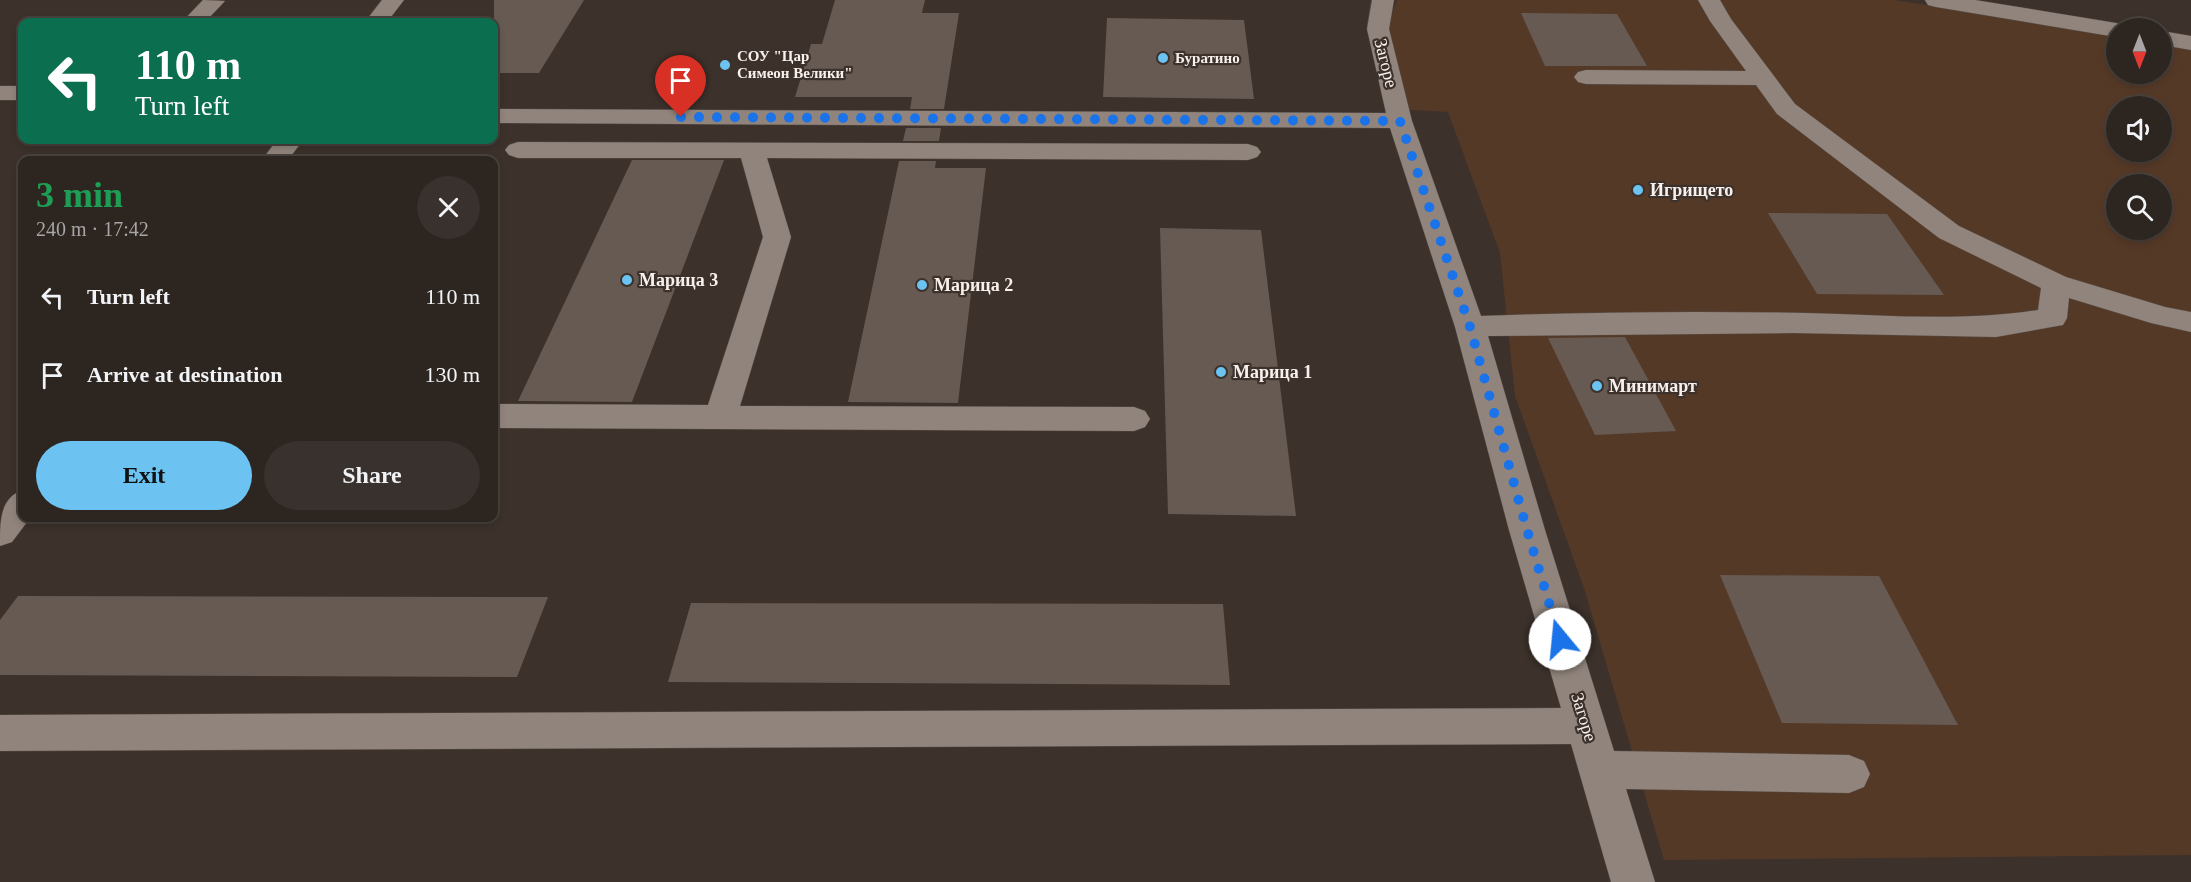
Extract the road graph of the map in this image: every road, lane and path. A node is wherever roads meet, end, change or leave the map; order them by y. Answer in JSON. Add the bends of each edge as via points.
{"nodes":[{"id":1,"x":393,"y":0,"type":"edge"},
{"id":2,"x":1383,"y":0,"type":"edge"},
{"id":3,"x":1709,"y":0,"type":"edge"},
{"id":4,"x":1936,"y":0,"type":"edge"},
{"id":5,"x":214,"y":1,"type":"edge"},
{"id":6,"x":197,"y":18,"type":"edge"},
{"id":7,"x":379,"y":18,"type":"edge"},
{"id":8,"x":2106,"y":28,"type":"edge"},
{"id":9,"x":2172,"y":40,"type":"edge"},
{"id":10,"x":2191,"y":43,"type":"edge"},
{"id":11,"x":1586,"y":77,"type":"dead end"},
{"id":12,"x":1763,"y":78,"type":"junction"},
{"id":13,"x":0,"y":93,"type":"edge"},
{"id":14,"x":18,"y":93,"type":"edge"},
{"id":15,"x":498,"y":116,"type":"edge"},
{"id":16,"x":1126,"y":119,"type":"junction"},
{"id":17,"x":1400,"y":121,"type":"junction"},
{"id":18,"x":518,"y":150,"type":"dead end"},
{"id":19,"x":752,"y":150,"type":"junction"},
{"id":20,"x":1129,"y":152,"type":"junction"},
{"id":21,"x":1248,"y":152,"type":"dead end"},
{"id":22,"x":2056,"y":284,"type":"junction"},
{"id":23,"x":2191,"y":322,"type":"edge"},
{"id":24,"x":1470,"y":327,"type":"junction"},
{"id":25,"x":498,"y":416,"type":"edge"},
{"id":26,"x":720,"y":417,"type":"junction"},
{"id":27,"x":1134,"y":419,"type":"dead end"},
{"id":28,"x":1587,"y":726,"type":"junction"},
{"id":29,"x":0,"y":733,"type":"edge"},
{"id":30,"x":1600,"y":770,"type":"junction"},
{"id":31,"x":1849,"y":774,"type":"dead end"},
{"id":32,"x":1633,"y":882,"type":"edge"}],
"edges":[{"from":1,"to":7,"type":"street"},
{"from":2,"to":17,"type":"street","name":"Загоре","via":[[1378,29]]},
{"from":3,"to":12,"type":"street"},
{"from":4,"to":8,"type":"street"},
{"from":5,"to":6,"type":"street"},
{"from":9,"to":10,"type":"street"},
{"from":11,"to":12,"type":"street"},
{"from":12,"to":22,"type":"street","via":[[1786,109],[1949,232]]},
{"from":13,"to":14,"type":"street"},
{"from":15,"to":16,"type":"street"},
{"from":16,"to":17,"type":"street"},
{"from":16,"to":20,"type":"street"},
{"from":17,"to":24,"type":"street","name":"Загоре"},
{"from":18,"to":19,"type":"street"},
{"from":19,"to":20,"type":"street"},
{"from":19,"to":26,"type":"street","via":[[777,237]]},
{"from":20,"to":21,"type":"street"},
{"from":22,"to":23,"type":"street"},
{"from":22,"to":24,"type":"street","via":[[2052,318],[1996,327],[1794,323]]},
{"from":24,"to":28,"type":"street","name":"Загоре"},
{"from":25,"to":26,"type":"street"},
{"from":26,"to":27,"type":"street"},
{"from":28,"to":29,"type":"street"},
{"from":28,"to":30,"type":"street","name":"Загоре"},
{"from":30,"to":31,"type":"street"},
{"from":30,"to":32,"type":"street","name":"Загоре"}]}
